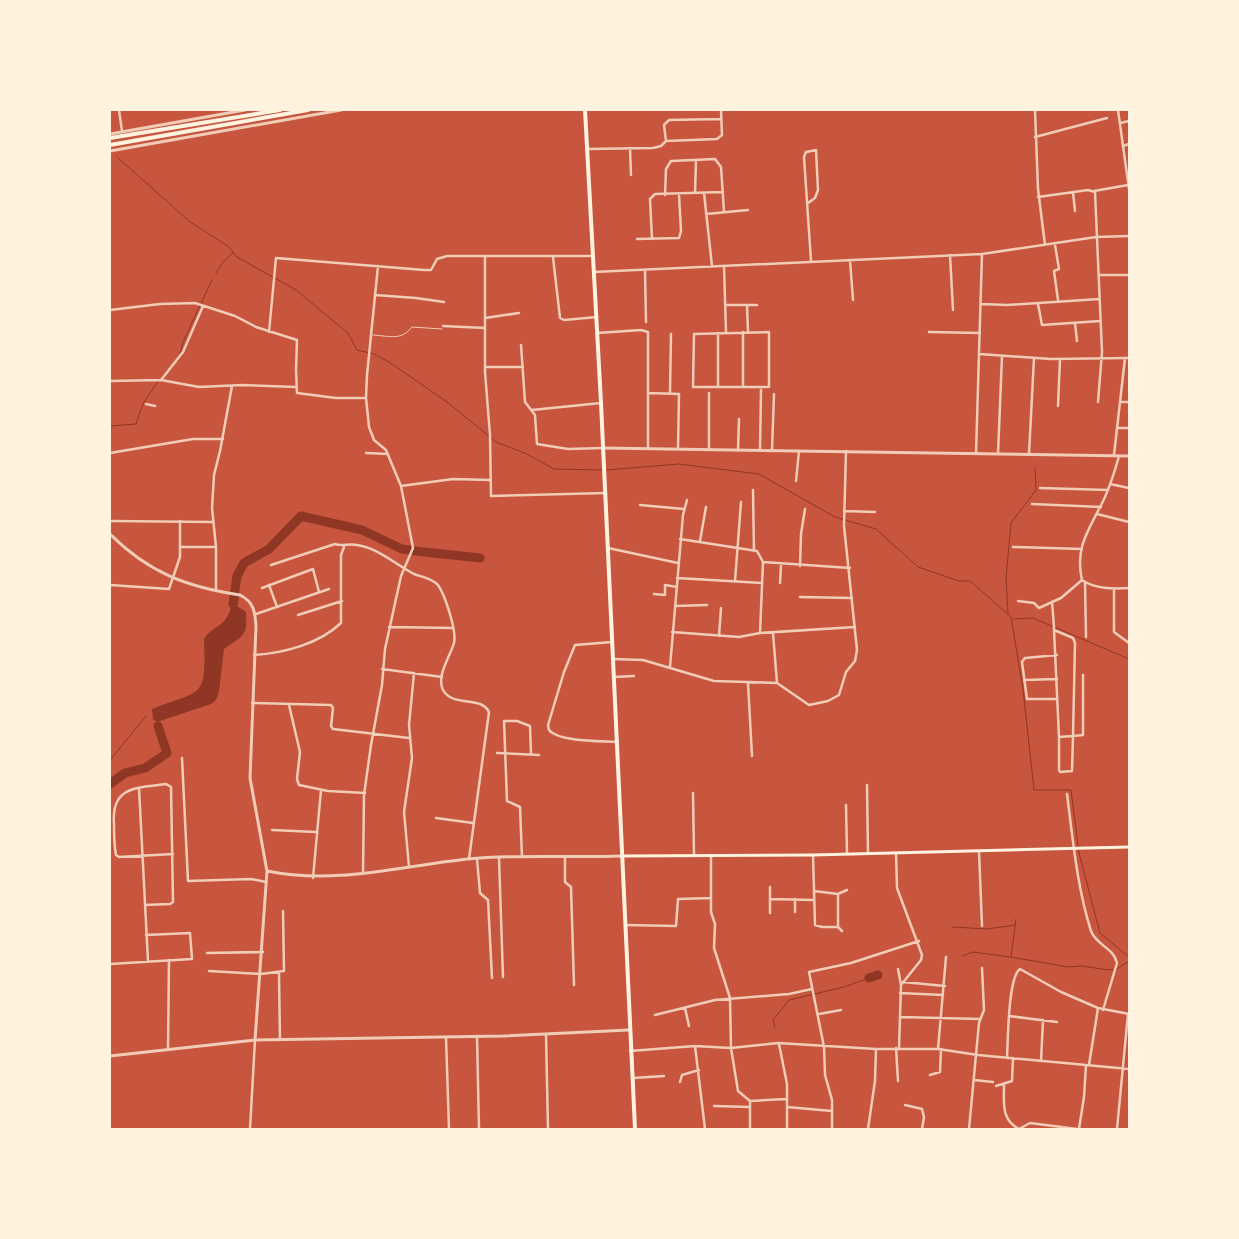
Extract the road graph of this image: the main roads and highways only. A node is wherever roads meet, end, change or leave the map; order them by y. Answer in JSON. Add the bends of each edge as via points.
{"nodes":[{"id":1,"x":280,"y":110,"type":"edge"},
{"id":2,"x":308,"y":110,"type":"edge"},
{"id":3,"x":585,"y":110,"type":"edge"},
{"id":4,"x":257,"y":119,"type":"junction"},
{"id":5,"x":258,"y":124,"type":"road end"},
{"id":6,"x":110,"y":138,"type":"edge"},
{"id":7,"x":110,"y":145,"type":"edge"},
{"id":8,"x":1129,"y":847,"type":"edge"},
{"id":9,"x":621,"y":856,"type":"junction"},
{"id":10,"x":634,"y":1129,"type":"edge"}],
"edges":[{"from":1,"to":6,"type":"main road"},
{"from":2,"to":4,"type":"main road"},
{"from":3,"to":9,"type":"main road","via":[[606,493]]},
{"from":4,"to":5,"type":"main road"},
{"from":4,"to":7,"type":"main road"},
{"from":8,"to":9,"type":"main road"},
{"from":9,"to":10,"type":"main road"}]}
